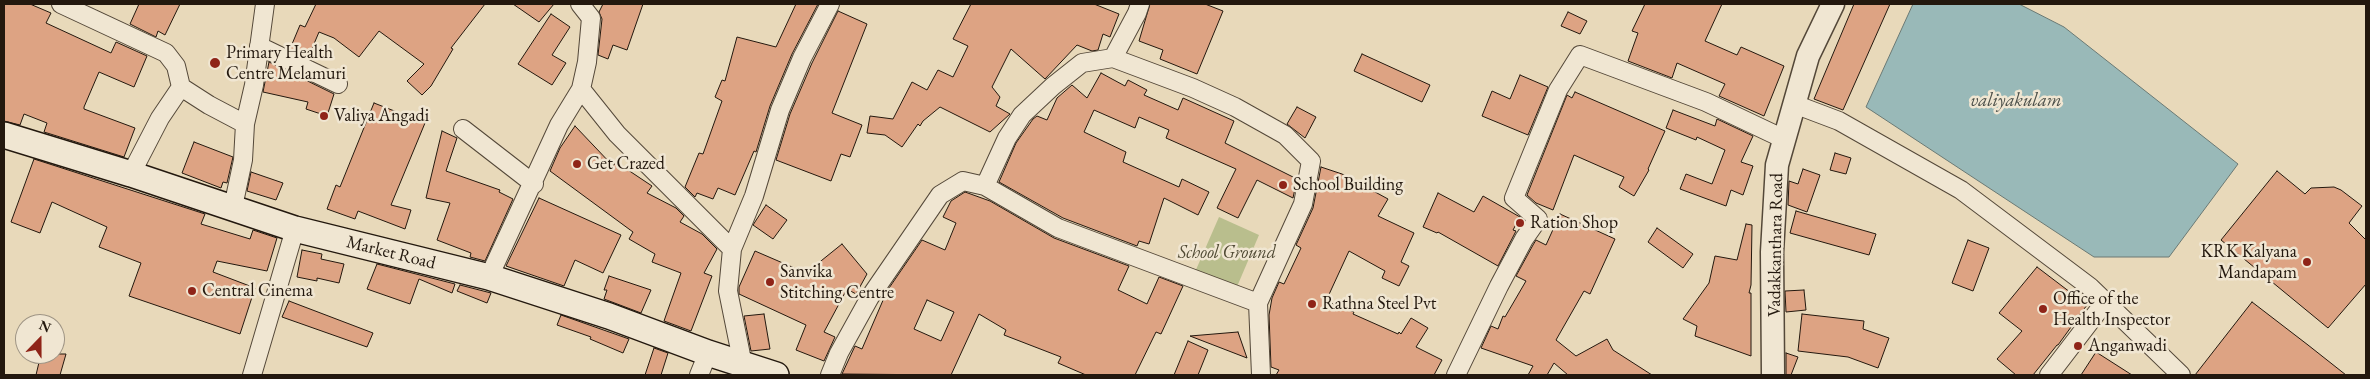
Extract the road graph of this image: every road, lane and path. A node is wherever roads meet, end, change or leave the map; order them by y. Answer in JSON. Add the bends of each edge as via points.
{"nodes":[{"id":1,"x":61,"y":4,"type":"edge"},
{"id":2,"x":265,"y":4,"type":"edge"},
{"id":3,"x":580,"y":4,"type":"edge"},
{"id":4,"x":830,"y":4,"type":"edge"},
{"id":5,"x":1140,"y":4,"type":"edge"},
{"id":6,"x":1833,"y":4,"type":"edge"},
{"id":7,"x":596,"y":11,"type":"edge"},
{"id":8,"x":259,"y":46,"type":"junction"},
{"id":9,"x":1112,"y":58,"type":"junction"},
{"id":10,"x":338,"y":84,"type":"dead end"},
{"id":11,"x":181,"y":87,"type":"junction"},
{"id":12,"x":581,"y":88,"type":"junction"},
{"id":13,"x":1794,"y":104,"type":"junction"},
{"id":14,"x":245,"y":124,"type":"junction"},
{"id":15,"x":463,"y":129,"type":"dead end"},
{"id":16,"x":4,"y":135,"type":"edge"},
{"id":17,"x":1784,"y":139,"type":"junction"},
{"id":18,"x":131,"y":174,"type":"junction"},
{"id":19,"x":534,"y":184,"type":"junction"},
{"id":20,"x":985,"y":186,"type":"junction"},
{"id":21,"x":233,"y":207,"type":"junction"},
{"id":22,"x":295,"y":229,"type":"junction"},
{"id":23,"x":732,"y":249,"type":"junction"},
{"id":24,"x":489,"y":277,"type":"junction"},
{"id":25,"x":2105,"y":302,"type":"junction"},
{"id":26,"x":1258,"y":303,"type":"junction"},
{"id":27,"x":703,"y":364,"type":"edge"},
{"id":28,"x":743,"y":365,"type":"junction"},
{"id":29,"x":252,"y":375,"type":"edge"},
{"id":30,"x":776,"y":375,"type":"edge"},
{"id":31,"x":830,"y":375,"type":"edge"},
{"id":32,"x":1261,"y":375,"type":"edge"},
{"id":33,"x":1456,"y":375,"type":"edge"},
{"id":34,"x":1773,"y":375,"type":"edge"},
{"id":35,"x":2049,"y":375,"type":"edge"},
{"id":36,"x":2181,"y":375,"type":"edge"}],
"edges":[{"from":1,"to":11,"type":"street","via":[[166,53],[176,66]]},
{"from":2,"to":8,"type":"street"},
{"from":3,"to":7,"type":"street"},
{"from":4,"to":23,"type":"street","via":[[780,110],[754,196]]},
{"from":5,"to":9,"type":"street"},
{"from":6,"to":13,"type":"street","name":"Vadakkanthara Road","via":[[1808,56]]},
{"from":7,"to":12,"type":"street"},
{"from":8,"to":10,"type":"street"},
{"from":8,"to":14,"type":"street"},
{"from":9,"to":20,"type":"street","via":[[1082,63],[1022,115],[1007,138]]},
{"from":9,"to":26,"type":"street","via":[[1235,107],[1285,134],[1311,161],[1303,204]]},
{"from":11,"to":14,"type":"street"},
{"from":11,"to":18,"type":"street","via":[[160,118]]},
{"from":12,"to":19,"type":"street","via":[[559,125]]},
{"from":12,"to":23,"type":"street","via":[[617,134]]},
{"from":13,"to":17,"type":"street","name":"Vadakkanthara Road"},
{"from":13,"to":25,"type":"street","via":[[1839,121],[1961,190],[2090,287]]},
{"from":14,"to":21,"type":"street","via":[[243,160]]},
{"from":15,"to":19,"type":"street"},
{"from":16,"to":18,"type":"main road","name":"Market Road"},
{"from":17,"to":33,"type":"street","via":[[1706,102],[1580,55],[1558,90],[1514,198],[1538,219],[1503,278]]},
{"from":17,"to":34,"type":"street","name":"Vadakkanthara Road","via":[[1777,165],[1772,252]]},
{"from":18,"to":21,"type":"main road","name":"Market Road"},
{"from":19,"to":24,"type":"street"},
{"from":20,"to":26,"type":"street","via":[[1058,228]]},
{"from":20,"to":31,"type":"street","via":[[963,181],[940,195],[870,297]]},
{"from":21,"to":22,"type":"main road","name":"Market Road"},
{"from":22,"to":24,"type":"main road","name":"Market Road"},
{"from":22,"to":29,"type":"street"},
{"from":23,"to":28,"type":"street","via":[[728,291]]},
{"from":24,"to":27,"type":"main road","name":"Market Road","via":[[610,316]]},
{"from":25,"to":35,"type":"street"},
{"from":25,"to":36,"type":"street"},
{"from":26,"to":32,"type":"street"},
{"from":27,"to":28,"type":"main road","name":"Market Road"},
{"from":28,"to":30,"type":"main road","name":"Market Road"}]}
